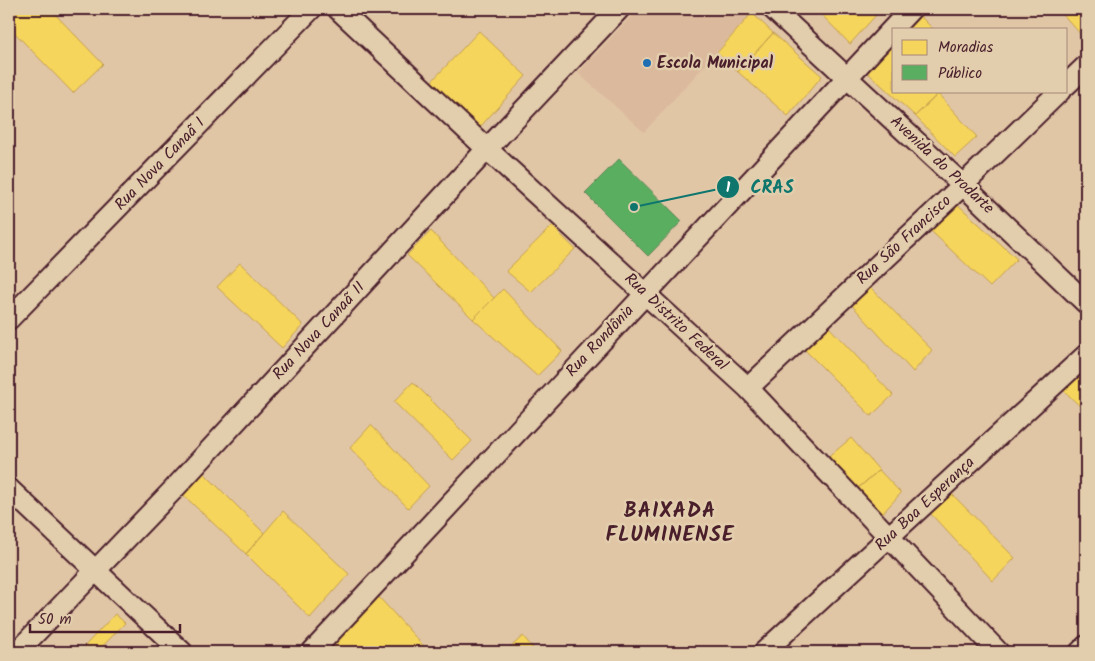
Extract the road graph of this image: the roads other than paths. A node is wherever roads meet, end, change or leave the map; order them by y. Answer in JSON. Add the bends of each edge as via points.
{"nodes":[{"id":1,"x":311,"y":9,"type":"edge"},
{"id":2,"x":338,"y":9,"type":"edge"},
{"id":3,"x":619,"y":9,"type":"edge"},
{"id":4,"x":773,"y":9,"type":"edge"},
{"id":5,"x":911,"y":9,"type":"edge"},
{"id":6,"x":893,"y":28,"type":"edge"},
{"id":7,"x":892,"y":29,"type":"edge"},
{"id":8,"x":1086,"y":66,"type":"edge"},
{"id":9,"x":847,"y":76,"type":"junction"},
{"id":10,"x":1068,"y":84,"type":"edge"},
{"id":11,"x":1059,"y":92,"type":"edge"},
{"id":12,"x":486,"y":149,"type":"junction"},
{"id":13,"x":963,"y":185,"type":"junction"},
{"id":14,"x":645,"y":293,"type":"junction"},
{"id":15,"x":1086,"y":303,"type":"edge"},
{"id":16,"x":9,"y":319,"type":"edge"},
{"id":17,"x":1086,"y":355,"type":"edge"},
{"id":18,"x":748,"y":388,"type":"junction"},
{"id":19,"x":9,"y":489,"type":"edge"},
{"id":20,"x":888,"y":537,"type":"junction"},
{"id":21,"x":95,"y":572,"type":"junction"},
{"id":22,"x":1086,"y":646,"type":"edge"},
{"id":23,"x":17,"y":652,"type":"edge"},
{"id":24,"x":182,"y":652,"type":"edge"},
{"id":25,"x":312,"y":652,"type":"edge"},
{"id":26,"x":764,"y":652,"type":"edge"},
{"id":27,"x":998,"y":652,"type":"edge"},
{"id":28,"x":1080,"y":652,"type":"edge"}],
"edges":[{"from":1,"to":16,"type":"street","name":"Rua Nova Canaã I"},
{"from":2,"to":12,"type":"street","name":"Rua Distrito Federal"},
{"from":3,"to":12,"type":"street","name":"Rua Nova Canaã II"},
{"from":4,"to":9,"type":"street","name":"Avenida do Prodarte"},
{"from":5,"to":6,"type":"street","name":"Rua Rondônia"},
{"from":7,"to":9,"type":"street","name":"Rua Rondônia"},
{"from":8,"to":10,"type":"street"},
{"from":9,"to":13,"type":"street","name":"Avenida do Prodarte"},
{"from":9,"to":14,"type":"street","name":"Rua Rondônia"},
{"from":11,"to":13,"type":"street","name":"Rua São Francisco"},
{"from":12,"to":14,"type":"street","name":"Rua Distrito Federal"},
{"from":12,"to":21,"type":"street","name":"Rua Nova Canaã II"},
{"from":13,"to":15,"type":"street","name":"Avenida do Prodarte"},
{"from":13,"to":18,"type":"street","name":"Rua São Francisco"},
{"from":14,"to":18,"type":"street","name":"Rua Distrito Federal"},
{"from":14,"to":25,"type":"street","name":"Rua Rondônia"},
{"from":17,"to":20,"type":"street","name":"Rua Boa Esperança"},
{"from":18,"to":20,"type":"street","name":"Rua Distrito Federal"},
{"from":19,"to":21,"type":"street"},
{"from":20,"to":26,"type":"street","name":"Rua Boa Esperança"},
{"from":20,"to":27,"type":"street","name":"Rua Distrito Federal"},
{"from":21,"to":23,"type":"street","name":"Rua Nova Canaã II"},
{"from":21,"to":24,"type":"street"},
{"from":22,"to":28,"type":"street"}]}
